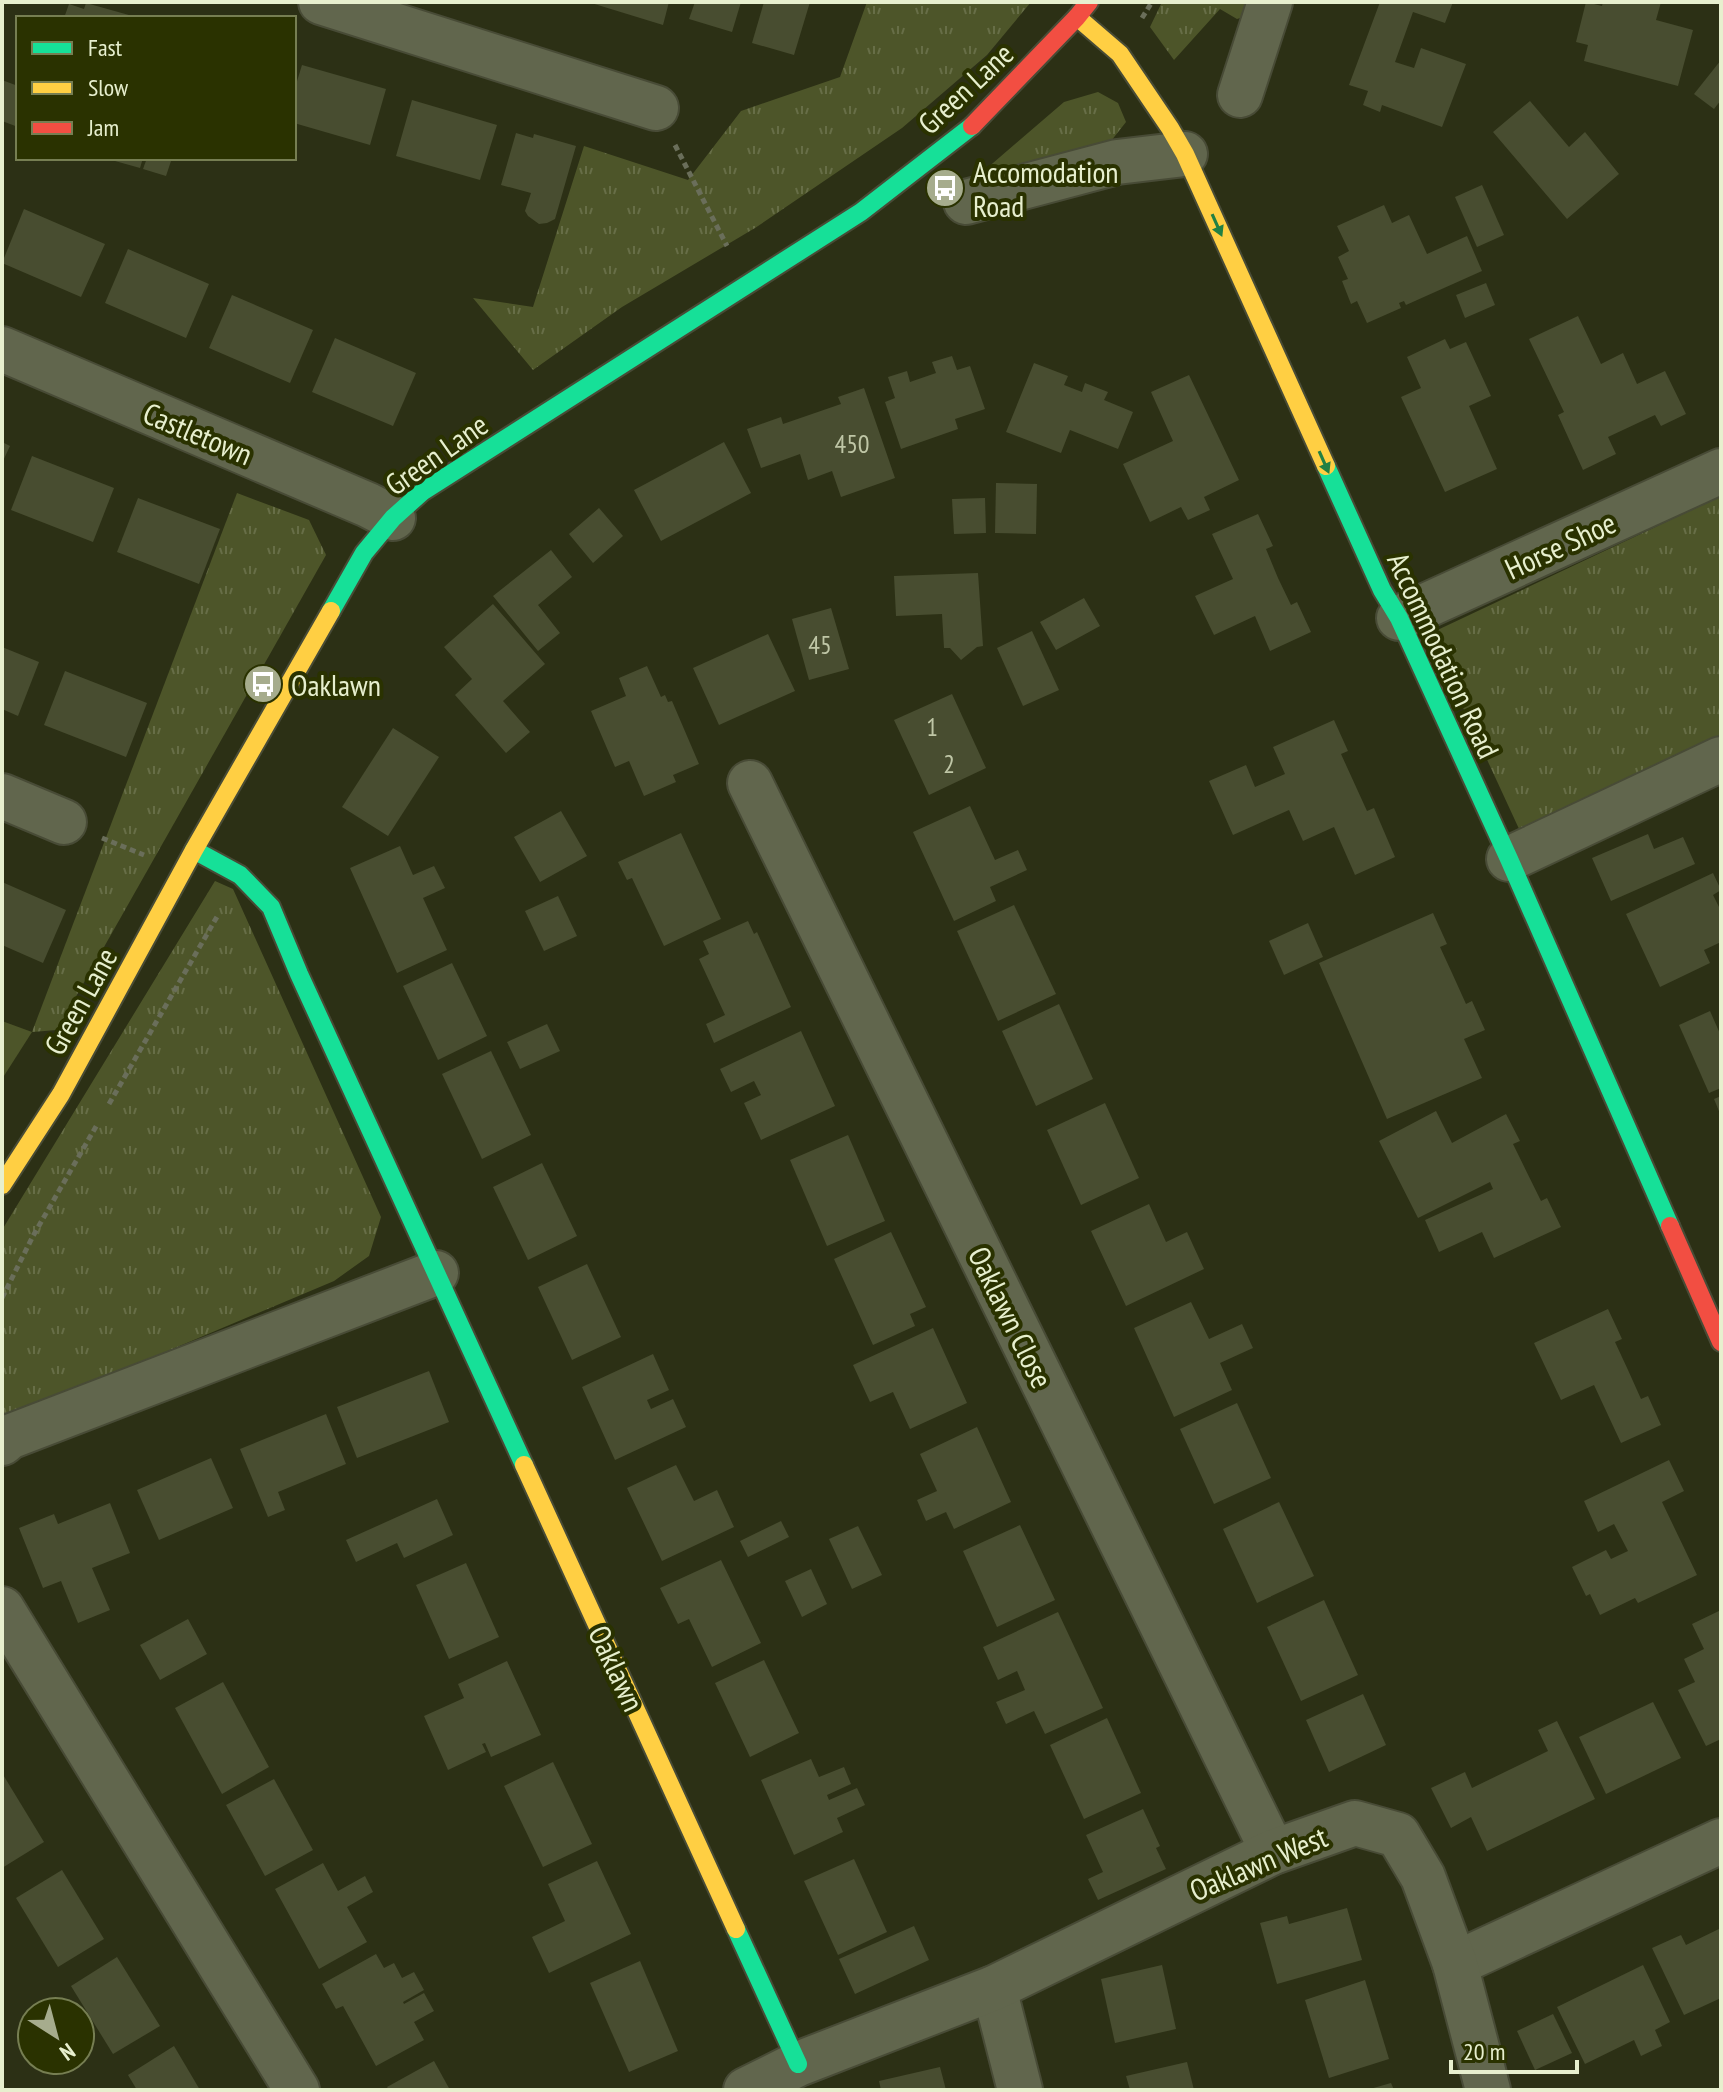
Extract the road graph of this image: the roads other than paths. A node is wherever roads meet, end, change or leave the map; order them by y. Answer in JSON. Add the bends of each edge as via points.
{"nodes":[{"id":1,"x":321,"y":2,"type":"edge"},
{"id":2,"x":1270,"y":2,"type":"edge"},
{"id":3,"x":1083,"y":10,"type":"edge"},
{"id":4,"x":1240,"y":95,"type":"dead end"},
{"id":5,"x":656,"y":108,"type":"road end"},
{"id":6,"x":1185,"y":154,"type":"junction"},
{"id":7,"x":966,"y":202,"type":"dead end"},
{"id":8,"x":2,"y":349,"type":"edge"},
{"id":9,"x":1721,"y":471,"type":"edge"},
{"id":10,"x":393,"y":518,"type":"junction"},
{"id":11,"x":1399,"y":618,"type":"junction"},
{"id":12,"x":1721,"y":759,"type":"edge"},
{"id":13,"x":750,"y":783,"type":"dead end"},
{"id":14,"x":2,"y":796,"type":"edge"},
{"id":15,"x":64,"y":822,"type":"road end"},
{"id":16,"x":194,"y":850,"type":"junction"},
{"id":17,"x":1509,"y":859,"type":"junction"},
{"id":18,"x":2,"y":1185,"type":"edge"},
{"id":19,"x":436,"y":1273,"type":"junction"},
{"id":20,"x":1721,"y":1342,"type":"edge"},
{"id":21,"x":2,"y":1443,"type":"edge"},
{"id":22,"x":2,"y":1609,"type":"edge"},
{"id":23,"x":1721,"y":1841,"type":"edge"},
{"id":24,"x":1273,"y":1852,"type":"junction"},
{"id":25,"x":1455,"y":1964,"type":"junction"},
{"id":26,"x":994,"y":1988,"type":"junction"},
{"id":27,"x":798,"y":2064,"type":"junction"},
{"id":28,"x":297,"y":2090,"type":"edge"},
{"id":29,"x":746,"y":2090,"type":"edge"},
{"id":30,"x":1020,"y":2090,"type":"edge"},
{"id":31,"x":1488,"y":2090,"type":"edge"}],
"edges":[{"from":1,"to":5,"type":"street"},
{"from":2,"to":4,"type":"street"},
{"from":3,"to":6,"type":"street","name":"Accommodation Road","via":[[1120,54]]},
{"from":3,"to":10,"type":"street","name":"Green Lane","via":[[974,125],[861,212],[422,492]]},
{"from":6,"to":7,"type":"street","via":[[1117,162]]},
{"from":6,"to":11,"type":"street","name":"Accommodation Road","one_way":true},
{"from":8,"to":10,"type":"street","name":"Castletown"},
{"from":9,"to":11,"type":"street","name":"Horse Shoe"},
{"from":10,"to":16,"type":"street","name":"Green Lane","via":[[364,553]]},
{"from":11,"to":17,"type":"street","name":"Accommodation Road"},
{"from":12,"to":17,"type":"street"},
{"from":13,"to":24,"type":"street","name":"Oaklawn Close"},
{"from":14,"to":15,"type":"street"},
{"from":16,"to":18,"type":"street","name":"Green Lane","via":[[61,1094]]},
{"from":16,"to":19,"type":"street","name":"Oaklawn","via":[[240,875],[271,907]]},
{"from":17,"to":20,"type":"street","name":"Accommodation Road"},
{"from":19,"to":21,"type":"street"},
{"from":19,"to":27,"type":"street","name":"Oaklawn"},
{"from":22,"to":28,"type":"street"},
{"from":23,"to":25,"type":"street"},
{"from":24,"to":25,"type":"street","name":"Oaklawn West","via":[[1355,1823],[1398,1835],[1423,1877]]},
{"from":24,"to":26,"type":"street","name":"Oaklawn West"},
{"from":25,"to":31,"type":"street","name":"Oaklawn West"},
{"from":26,"to":27,"type":"street","name":"Oaklawn West"},
{"from":26,"to":30,"type":"street"},
{"from":27,"to":29,"type":"street","name":"Oaklawn West"}]}
